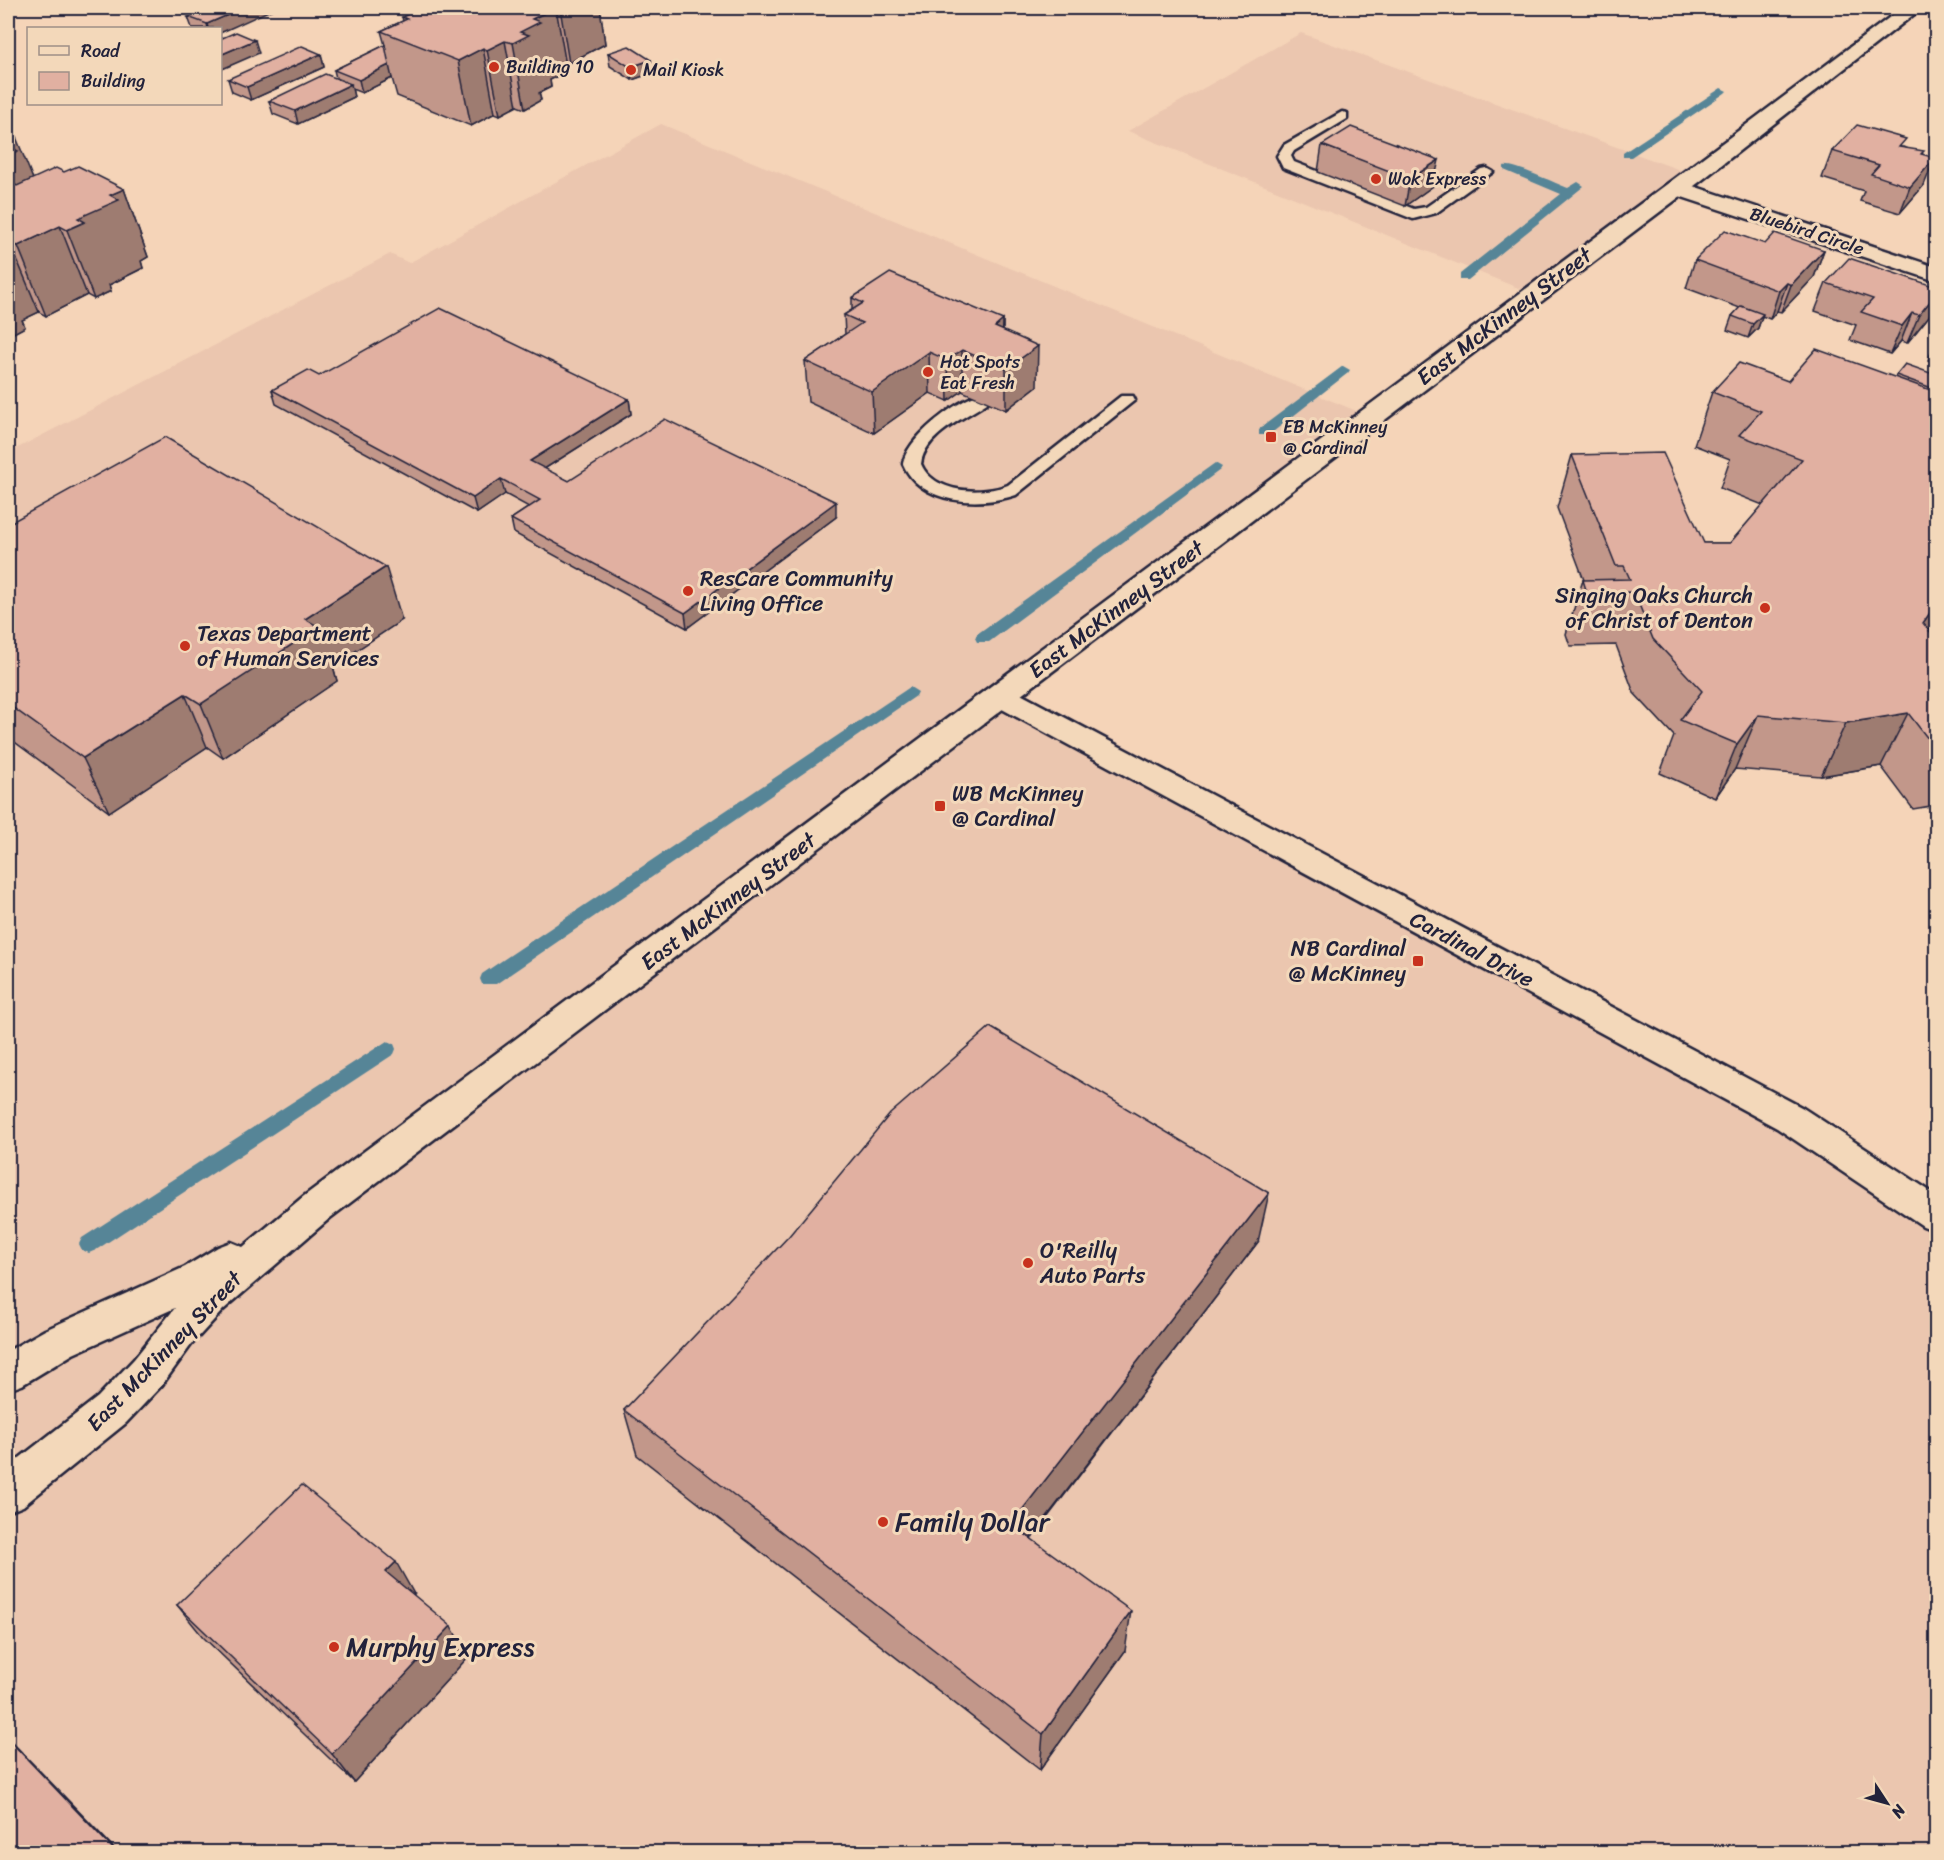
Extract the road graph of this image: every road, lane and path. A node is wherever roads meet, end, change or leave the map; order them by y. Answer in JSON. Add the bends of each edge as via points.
{"nodes":[{"id":1,"x":1913,"y":8,"type":"edge"},
{"id":2,"x":1342,"y":116,"type":"dead end"},
{"id":3,"x":1486,"y":172,"type":"dead end"},
{"id":4,"x":1678,"y":188,"type":"junction"},
{"id":5,"x":1936,"y":273,"type":"edge"},
{"id":6,"x":981,"y":399,"type":"edge"},
{"id":7,"x":1127,"y":400,"type":"dead end"},
{"id":8,"x":1001,"y":696,"type":"junction"},
{"id":9,"x":317,"y":1207,"type":"junction"},
{"id":10,"x":1936,"y":1215,"type":"edge"},
{"id":11,"x":8,"y":1372,"type":"edge"},
{"id":12,"x":12,"y":1490,"type":"edge"}],
"edges":[{"from":1,"to":4,"type":"main road","name":"East McKinney Street"},
{"from":2,"to":3,"type":"lane","via":[[1288,148],[1284,156],[1288,165],[1413,214],[1431,210]]},
{"from":4,"to":5,"type":"main road","name":"Bluebird Circle"},
{"from":4,"to":8,"type":"main road","name":"East McKinney Street"},
{"from":6,"to":7,"type":"lane","via":[[920,443],[912,455],[913,470],[919,477],[945,492],[978,497],[1014,489]]},
{"from":8,"to":9,"type":"main road","name":"East McKinney Street"},
{"from":8,"to":10,"type":"main road","name":"Cardinal Drive","via":[[1790,1118]]},
{"from":9,"to":11,"type":"main road","name":"East McKinney Street","via":[[199,1279],[59,1342]]},
{"from":9,"to":12,"type":"main road","name":"East McKinney Street","via":[[209,1298],[112,1410]]}]}
